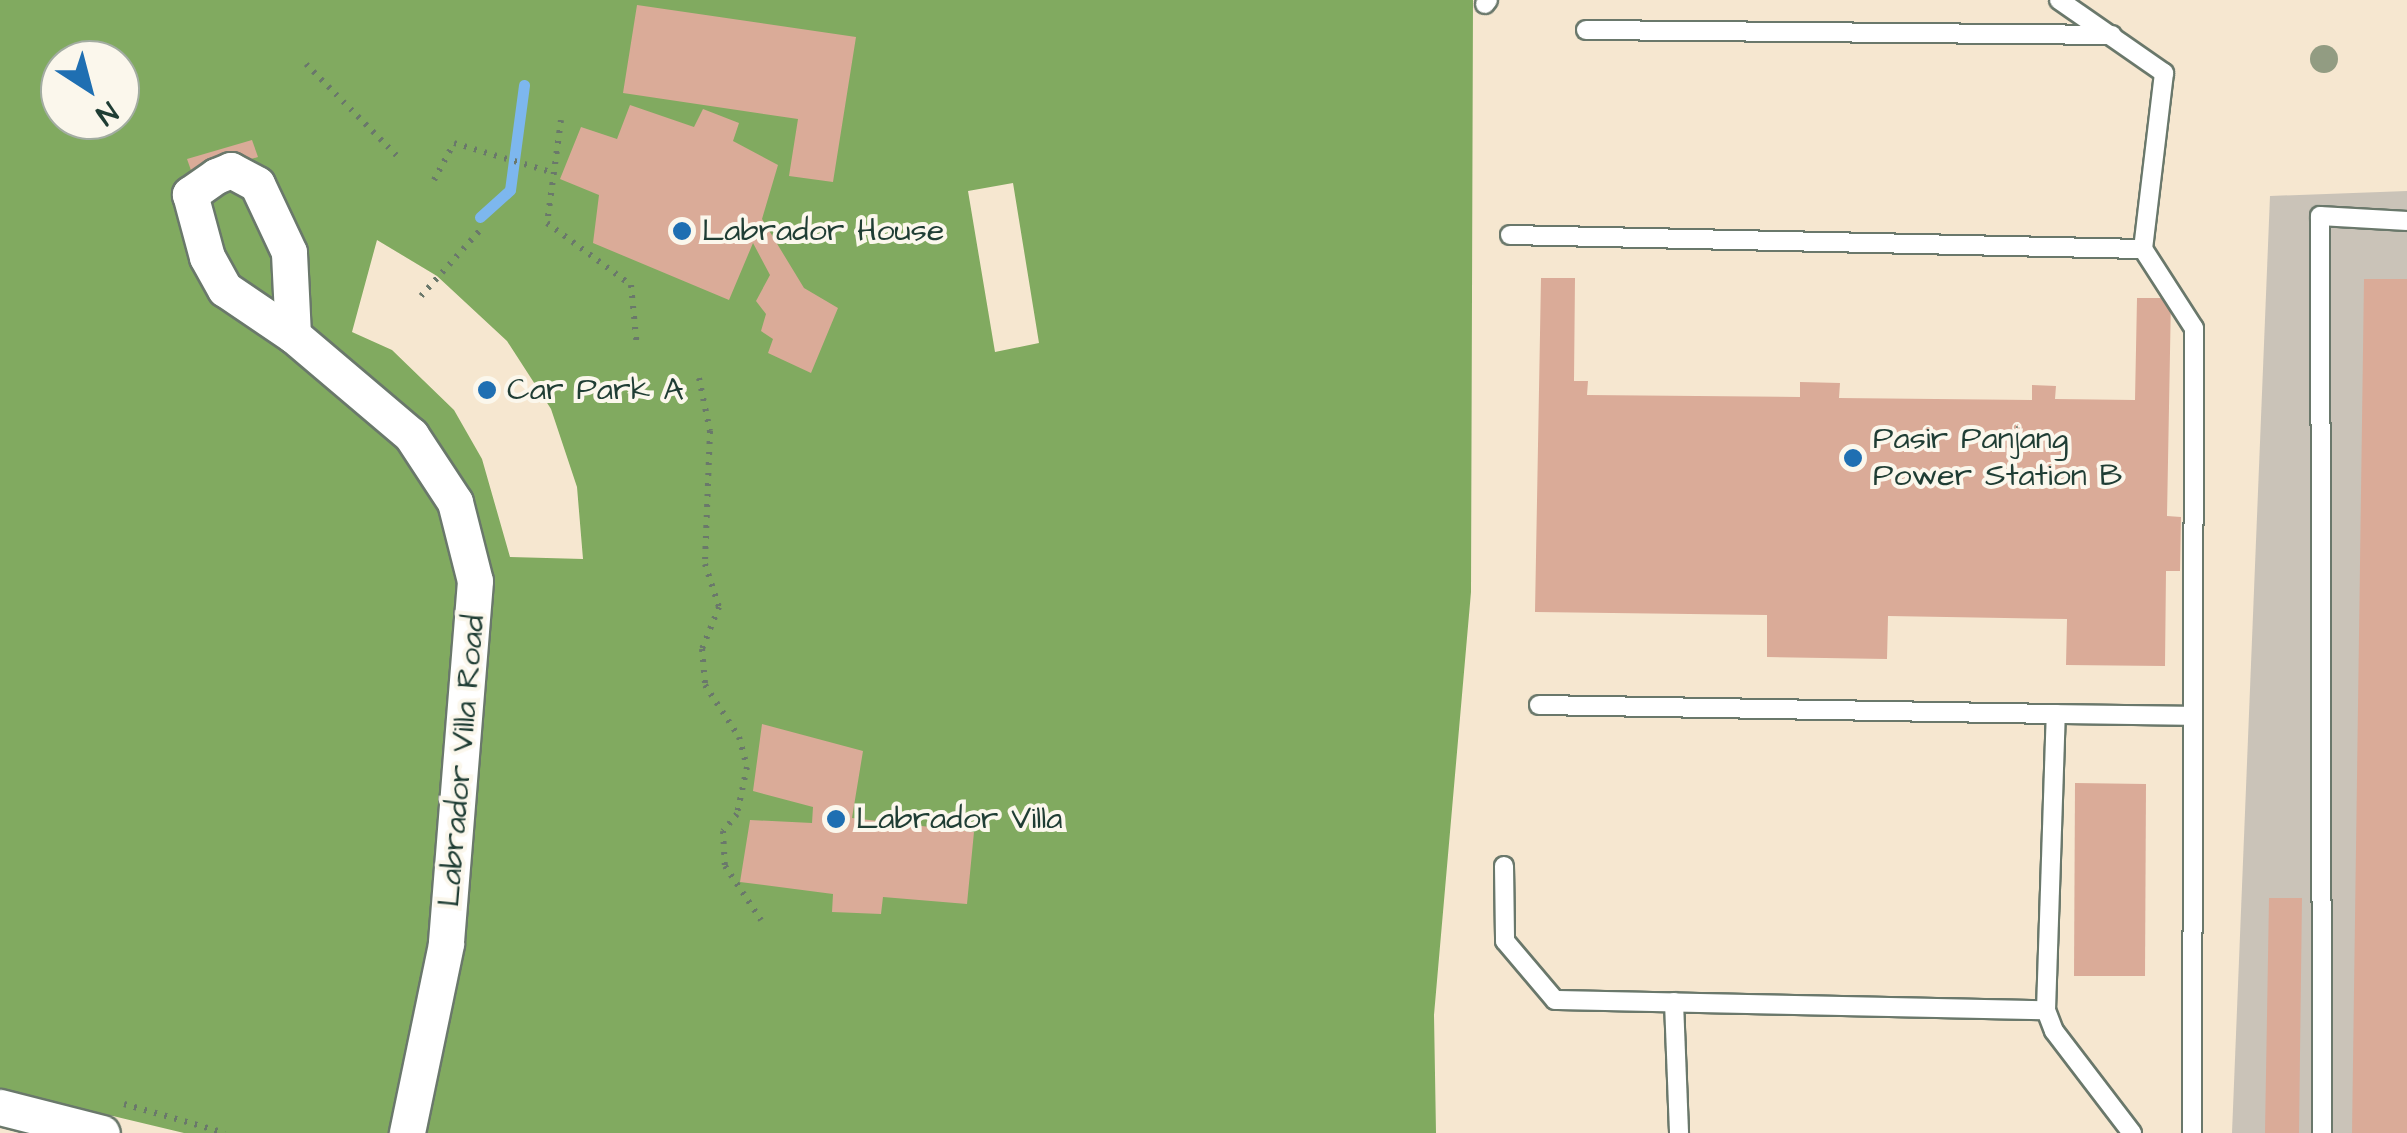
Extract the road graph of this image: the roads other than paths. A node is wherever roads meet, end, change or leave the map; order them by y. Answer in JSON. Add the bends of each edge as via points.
{"nodes":[{"id":1,"x":2059,"y":0,"type":"edge"},
{"id":2,"x":1586,"y":30,"type":"dead end"},
{"id":3,"x":2112,"y":35,"type":"junction"},
{"id":4,"x":2407,"y":220,"type":"edge"},
{"id":5,"x":1510,"y":235,"type":"dead end"},
{"id":6,"x":2143,"y":249,"type":"junction"},
{"id":7,"x":294,"y":335,"type":"dead end"},
{"id":8,"x":1538,"y":705,"type":"dead end"},
{"id":9,"x":2056,"y":714,"type":"junction"},
{"id":10,"x":2193,"y":716,"type":"junction"},
{"id":11,"x":1504,"y":866,"type":"dead end"},
{"id":12,"x":1674,"y":1002,"type":"junction"},
{"id":13,"x":2046,"y":1010,"type":"junction"},
{"id":14,"x":0,"y":1108,"type":"edge"},
{"id":15,"x":102,"y":1133,"type":"edge"},
{"id":16,"x":407,"y":1133,"type":"edge"},
{"id":17,"x":1679,"y":1133,"type":"edge"},
{"id":18,"x":2132,"y":1133,"type":"edge"},
{"id":19,"x":2192,"y":1133,"type":"edge"},
{"id":20,"x":2322,"y":1133,"type":"edge"}],
"edges":[{"from":1,"to":3,"type":"lane"},
{"from":2,"to":3,"type":"lane"},
{"from":3,"to":6,"type":"lane","via":[[2164,73]]},
{"from":4,"to":20,"type":"lane","via":[[2320,216]]},
{"from":5,"to":6,"type":"lane"},
{"from":6,"to":10,"type":"lane","via":[[2194,328]]},
{"from":7,"to":16,"type":"street","name":"Labrador Villa Road","via":[[411,435],[455,502],[475,581],[446,944]]},
{"from":8,"to":9,"type":"lane"},
{"from":9,"to":10,"type":"lane"},
{"from":9,"to":13,"type":"lane"},
{"from":10,"to":19,"type":"lane"},
{"from":11,"to":12,"type":"lane","via":[[1505,942],[1555,1000]]},
{"from":12,"to":13,"type":"lane"},
{"from":12,"to":17,"type":"lane"},
{"from":13,"to":18,"type":"lane","via":[[2054,1031]]},
{"from":14,"to":15,"type":"street"}]}
